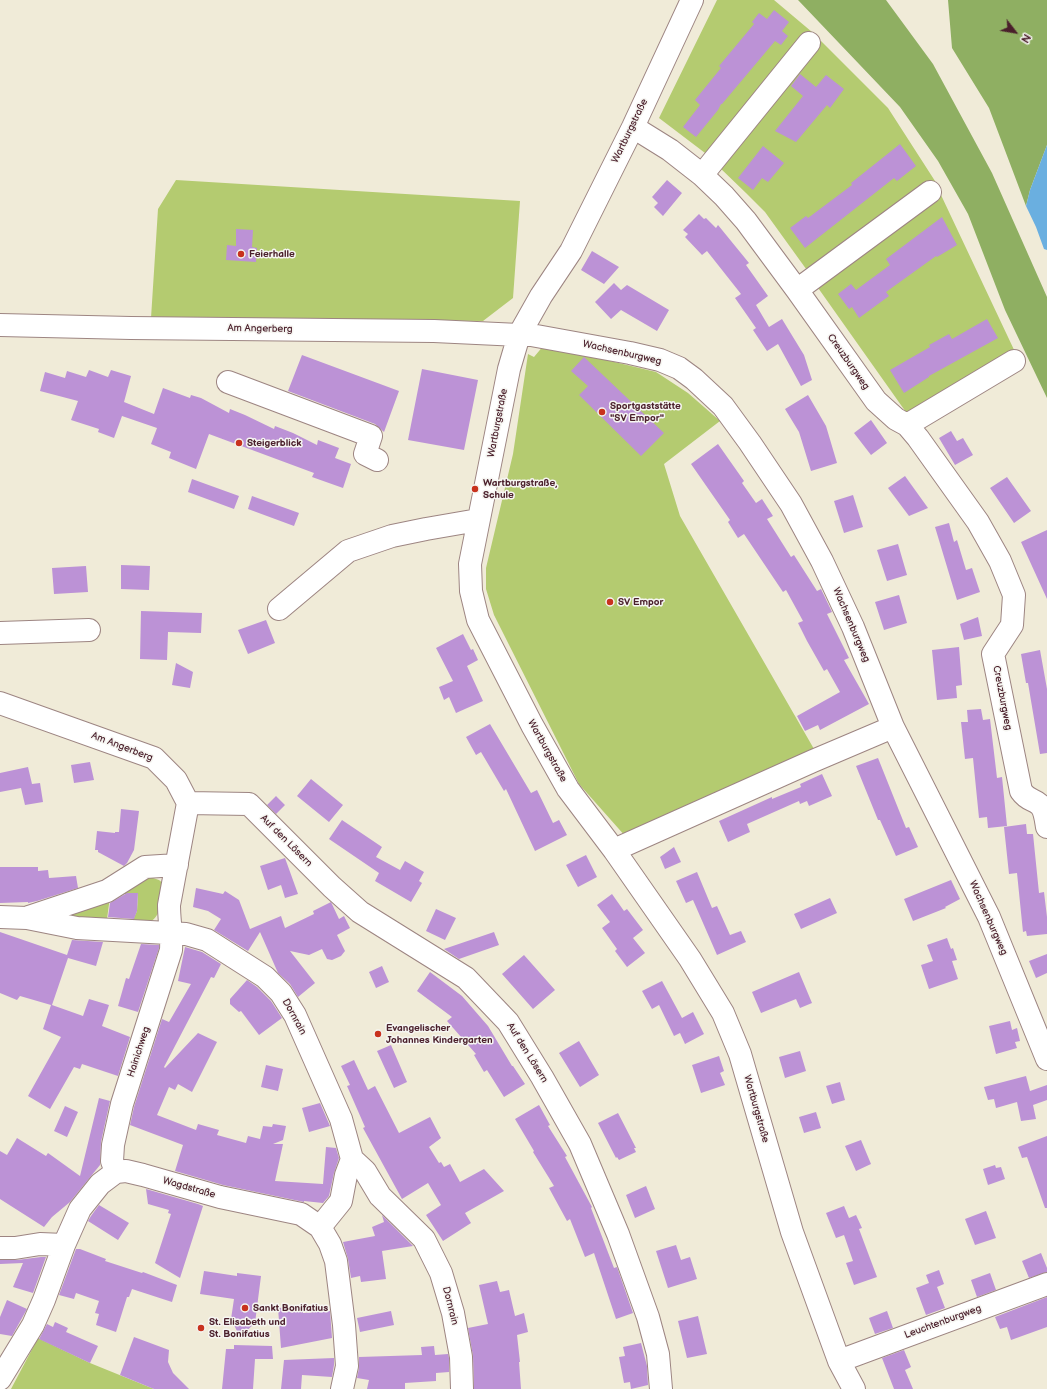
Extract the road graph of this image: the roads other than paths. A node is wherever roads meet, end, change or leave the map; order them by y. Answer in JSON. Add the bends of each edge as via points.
{"nodes":[{"id":1,"x":692,"y":0,"type":"edge"},
{"id":2,"x":809,"y":43,"type":"dead end"},
{"id":3,"x":633,"y":127,"type":"junction"},
{"id":4,"x":702,"y":175,"type":"junction"},
{"id":5,"x":930,"y":192,"type":"dead end"},
{"id":6,"x":797,"y":290,"type":"junction"},
{"id":7,"x":0,"y":325,"type":"edge"},
{"id":8,"x":519,"y":335,"type":"junction"},
{"id":9,"x":1014,"y":361,"type":"dead end"},
{"id":10,"x":228,"y":382,"type":"dead end"},
{"id":11,"x":907,"y":425,"type":"junction"},
{"id":12,"x":377,"y":460,"type":"dead end"},
{"id":13,"x":478,"y":520,"type":"junction"},
{"id":14,"x":279,"y":609,"type":"dead end"},
{"id":15,"x":90,"y":630,"type":"dead end"},
{"id":16,"x":0,"y":633,"type":"edge"},
{"id":17,"x":0,"y":703,"type":"edge"},
{"id":18,"x":893,"y":727,"type":"junction"},
{"id":19,"x":188,"y":803,"type":"junction"},
{"id":20,"x":1047,"y":827,"type":"edge"},
{"id":21,"x":614,"y":850,"type":"junction"},
{"id":22,"x":177,"y":865,"type":"junction"},
{"id":23,"x":0,"y":916,"type":"edge"},
{"id":24,"x":27,"y":918,"type":"junction"},
{"id":25,"x":172,"y":932,"type":"junction"},
{"id":26,"x":1047,"y":1059,"type":"edge"},
{"id":27,"x":352,"y":1159,"type":"junction"},
{"id":28,"x":116,"y":1172,"type":"junction"},
{"id":29,"x":343,"y":1196,"type":"junction"},
{"id":30,"x":380,"y":1196,"type":"junction"},
{"id":31,"x":320,"y":1227,"type":"junction"},
{"id":32,"x":64,"y":1245,"type":"junction"},
{"id":33,"x":0,"y":1248,"type":"edge"},
{"id":34,"x":1047,"y":1284,"type":"edge"},
{"id":35,"x":839,"y":1360,"type":"junction"},
{"id":36,"x":2,"y":1372,"type":"edge"},
{"id":37,"x":342,"y":1389,"type":"edge"},
{"id":38,"x":462,"y":1389,"type":"edge"},
{"id":39,"x":661,"y":1389,"type":"edge"},
{"id":40,"x":854,"y":1389,"type":"edge"}],
"edges":[{"from":1,"to":3,"type":"street","name":"Wartburgstraße"},
{"from":2,"to":4,"type":"street"},
{"from":3,"to":4,"type":"street","name":"Creuzburgweg","via":[[670,150]]},
{"from":3,"to":8,"type":"street","name":"Wartburgstraße","via":[[564,248]]},
{"from":4,"to":6,"type":"street","name":"Creuzburgweg","via":[[746,221]]},
{"from":5,"to":6,"type":"street"},
{"from":6,"to":11,"type":"street","name":"Creuzburgweg","via":[[876,402]]},
{"from":7,"to":8,"type":"street","name":"Am Angerberg","via":[[434,331]]},
{"from":8,"to":13,"type":"street","name":"Wartburgstraße","via":[[509,369]]},
{"from":8,"to":18,"type":"street","name":"Wachsenburgweg","via":[[591,345],[660,360],[679,368],[723,406],[791,504],[822,561],[853,628]]},
{"from":9,"to":11,"type":"street"},
{"from":10,"to":12,"type":"street","via":[[371,436],[365,454]]},
{"from":11,"to":20,"type":"street","name":"Creuzburgweg","via":[[978,522],[1000,561],[1014,595],[1012,625],[993,654],[1021,791],[1026,798],[1040,805]]},
{"from":13,"to":14,"type":"street","via":[[392,536],[348,551]]},
{"from":13,"to":21,"type":"street","name":"Wartburgstraße","via":[[470,564],[471,591],[478,620],[568,789]]},
{"from":15,"to":16,"type":"street"},
{"from":17,"to":19,"type":"street","name":"Am Angerberg","via":[[154,758],[176,780]]},
{"from":18,"to":21,"type":"street"},
{"from":18,"to":26,"type":"street","name":"Wachsenburgweg","via":[[990,917]]},
{"from":19,"to":22,"type":"street"},
{"from":19,"to":39,"type":"street","name":"Auf den Lösern","via":[[249,804],[360,912],[466,978],[508,1022],[580,1144],[618,1234],[648,1317],[658,1354]]},
{"from":21,"to":35,"type":"street","name":"Wartburgstraße","via":[[690,959],[724,1013],[740,1054],[792,1232]]},
{"from":22,"to":24,"type":"street","via":[[145,867],[107,891]]},
{"from":22,"to":25,"type":"street","via":[[169,905]]},
{"from":23,"to":24,"type":"street"},
{"from":24,"to":25,"type":"street","via":[[77,928]]},
{"from":25,"to":27,"type":"street","name":"Dornrain","via":[[206,940],[265,977],[281,993],[295,1015],[341,1119]]},
{"from":25,"to":28,"type":"street","name":"Hainichweg","via":[[171,950],[122,1104],[113,1145],[112,1161]]},
{"from":27,"to":29,"type":"street","via":[[346,1175]]},
{"from":27,"to":30,"type":"street","name":"Dornrain","via":[[365,1171]]},
{"from":28,"to":31,"type":"street","name":"Wagdstraße","via":[[126,1171],[220,1197],[301,1214]]},
{"from":28,"to":32,"type":"street","via":[[100,1184],[80,1209]]},
{"from":29,"to":30,"type":"street"},
{"from":29,"to":31,"type":"street"},
{"from":30,"to":38,"type":"street","name":"Dornrain","via":[[424,1239],[441,1273],[453,1313],[461,1357]]},
{"from":31,"to":37,"type":"street","name":"Wagdstraße","via":[[336,1261],[347,1366]]},
{"from":32,"to":33,"type":"street","via":[[40,1244]]},
{"from":32,"to":36,"type":"street","via":[[33,1325]]},
{"from":34,"to":35,"type":"street","name":"Leuchtenburgweg"},
{"from":35,"to":40,"type":"street","name":"Wartburgstraße"}]}
